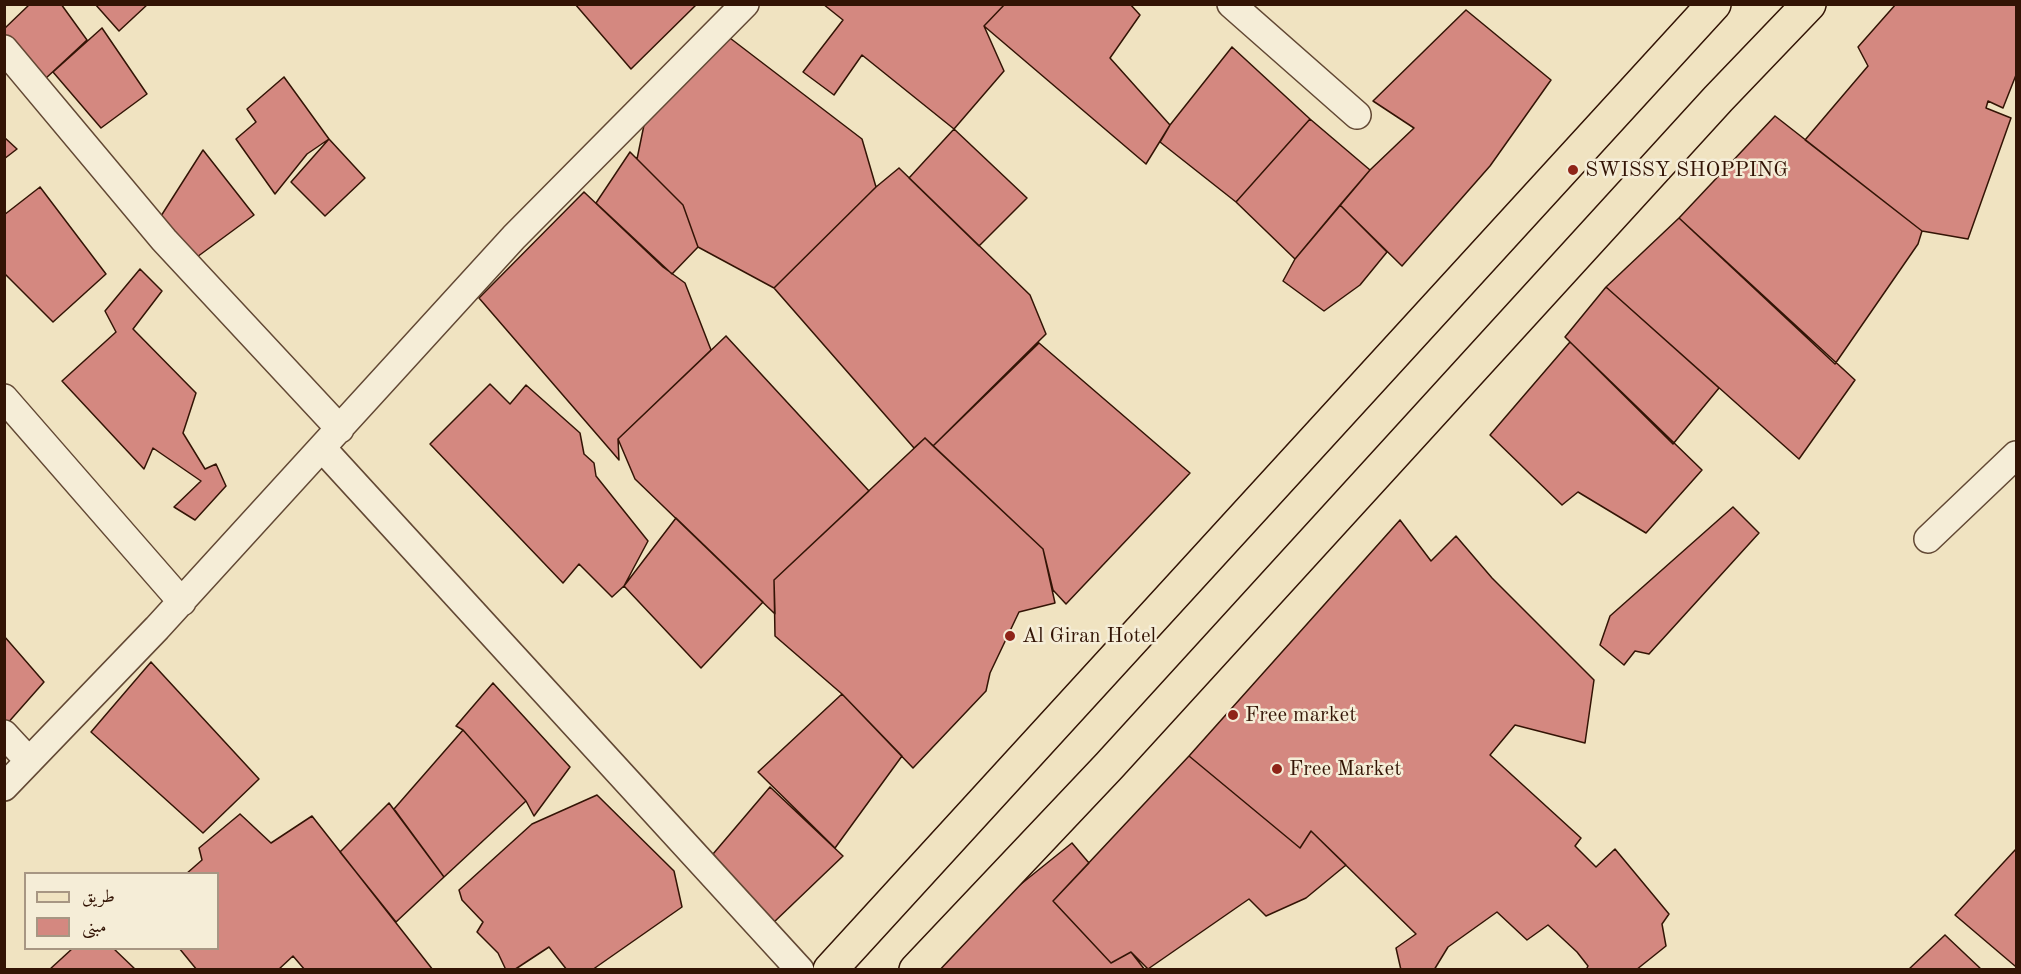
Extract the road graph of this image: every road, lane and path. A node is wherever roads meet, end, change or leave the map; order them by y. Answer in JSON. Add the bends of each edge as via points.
{"nodes":[{"id":1,"x":745,"y":4,"type":"edge"},
{"id":2,"x":1231,"y":4,"type":"edge"},
{"id":3,"x":1714,"y":4,"type":"edge"},
{"id":4,"x":1809,"y":4,"type":"edge"},
{"id":5,"x":4,"y":49,"type":"edge"},
{"id":6,"x":1357,"y":115,"type":"dead end"},
{"id":7,"x":4,"y":398,"type":"edge"},
{"id":8,"x":331,"y":439,"type":"junction"},
{"id":9,"x":2016,"y":455,"type":"edge"},
{"id":10,"x":1928,"y":539,"type":"dead end"},
{"id":11,"x":182,"y":602,"type":"junction"},
{"id":12,"x":4,"y":734,"type":"edge"},
{"id":13,"x":29,"y":762,"type":"junction"},
{"id":14,"x":4,"y":787,"type":"edge"},
{"id":15,"x":800,"y":969,"type":"edge"},
{"id":16,"x":830,"y":969,"type":"edge"},
{"id":17,"x":916,"y":969,"type":"edge"}],
"edges":[{"from":1,"to":8,"type":"street","via":[[514,237]]},
{"from":2,"to":6,"type":"street"},
{"from":3,"to":16,"type":"main road"},
{"from":4,"to":17,"type":"main road","via":[[1109,766]]},
{"from":5,"to":8,"type":"street"},
{"from":7,"to":11,"type":"street"},
{"from":8,"to":11,"type":"street"},
{"from":8,"to":15,"type":"street"},
{"from":9,"to":10,"type":"street"},
{"from":11,"to":13,"type":"street"},
{"from":12,"to":13,"type":"street"},
{"from":13,"to":14,"type":"street"}]}
